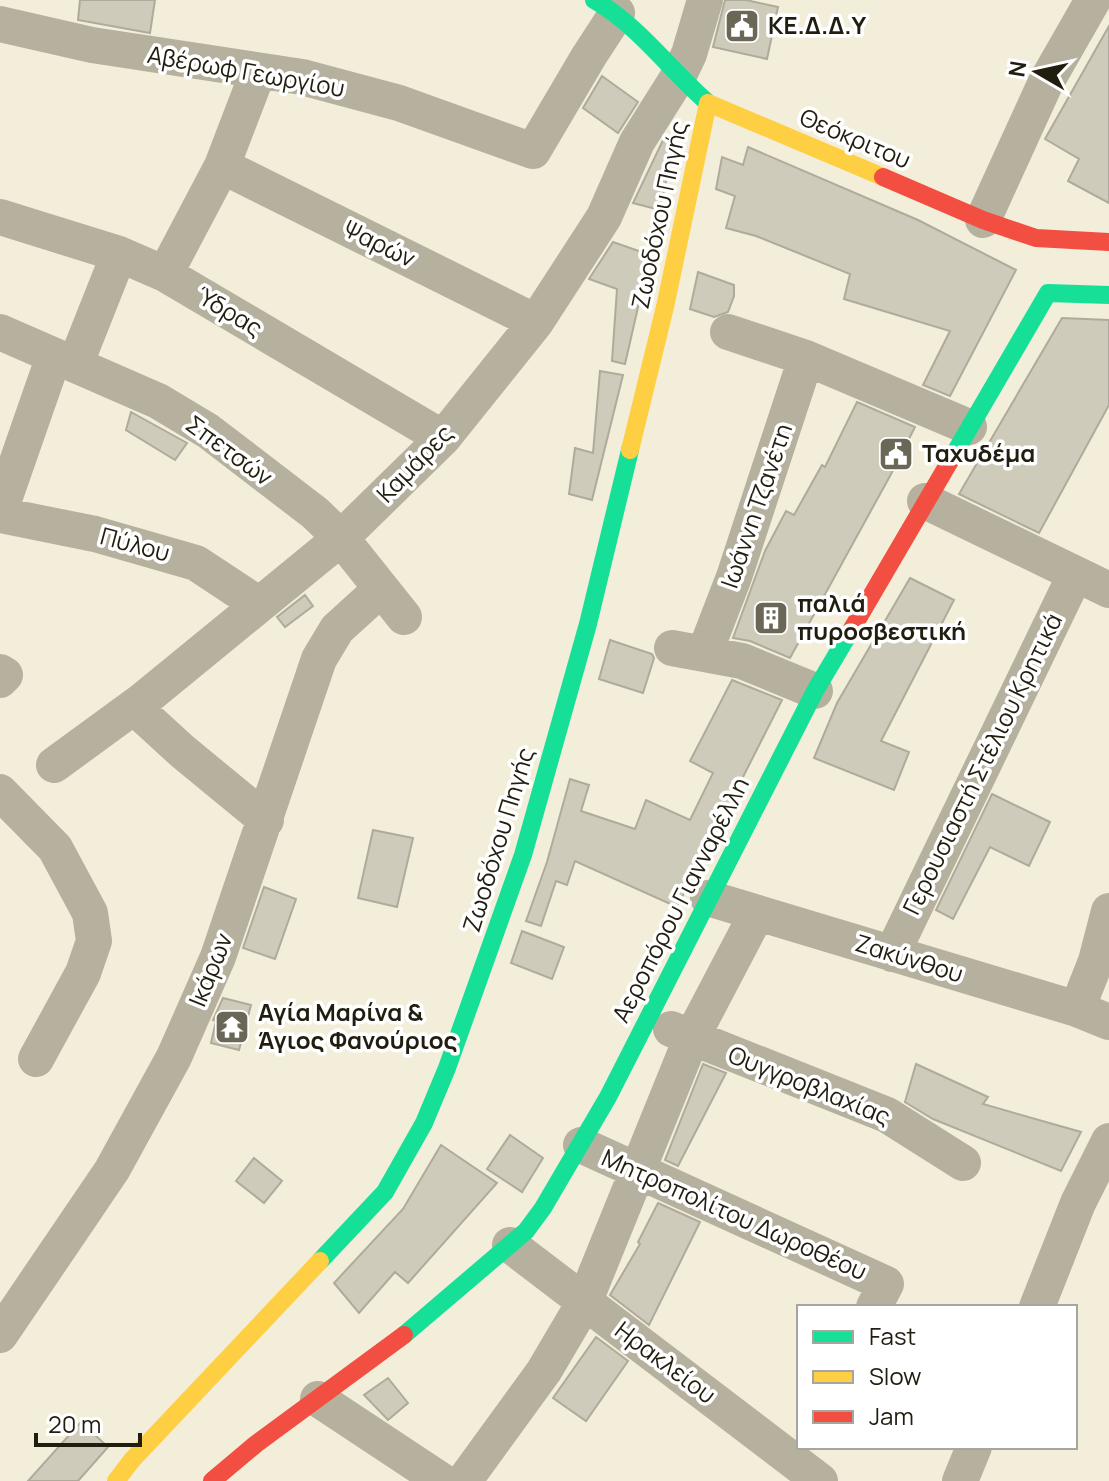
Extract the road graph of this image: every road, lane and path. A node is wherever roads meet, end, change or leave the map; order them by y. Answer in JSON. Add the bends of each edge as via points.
{"nodes":[{"id":1,"x":705,"y":0,"type":"edge"},
{"id":2,"x":1093,"y":0,"type":"edge"},
{"id":3,"x":606,"y":6,"type":"edge"},
{"id":4,"x":0,"y":24,"type":"edge"},
{"id":5,"x":258,"y":72,"type":"junction"},
{"id":6,"x":678,"y":77,"type":"junction"},
{"id":7,"x":708,"y":103,"type":"junction"},
{"id":8,"x":222,"y":166,"type":"junction"},
{"id":9,"x":0,"y":217,"type":"edge"},
{"id":10,"x":983,"y":220,"type":"junction"},
{"id":11,"x":1036,"y":238,"type":"junction"},
{"id":12,"x":1109,"y":243,"type":"edge"},
{"id":13,"x":119,"y":254,"type":"junction"},
{"id":14,"x":165,"y":274,"type":"junction"},
{"id":15,"x":1048,"y":293,"type":"junction"},
{"id":16,"x":1109,"y":295,"type":"edge"},
{"id":17,"x":536,"y":322,"type":"junction"},
{"id":18,"x":0,"y":332,"type":"edge"},
{"id":19,"x":728,"y":332,"type":"dead end"},
{"id":20,"x":806,"y":358,"type":"junction"},
{"id":21,"x":64,"y":360,"type":"junction"},
{"id":22,"x":969,"y":427,"type":"junction"},
{"id":23,"x":443,"y":438,"type":"junction"},
{"id":24,"x":925,"y":501,"type":"junction"},
{"id":25,"x":0,"y":513,"type":"edge"},
{"id":26,"x":341,"y":538,"type":"junction"},
{"id":27,"x":1075,"y":575,"type":"junction"},
{"id":28,"x":381,"y":589,"type":"junction"},
{"id":29,"x":1109,"y":590,"type":"edge"},
{"id":30,"x":258,"y":604,"type":"junction"},
{"id":31,"x":404,"y":617,"type":"dead end"},
{"id":32,"x":815,"y":691,"type":"junction"},
{"id":33,"x":134,"y":707,"type":"junction"},
{"id":34,"x":54,"y":765,"type":"dead end"},
{"id":35,"x":4,"y":802,"type":"edge"},
{"id":36,"x":266,"y":820,"type":"junction"},
{"id":37,"x":708,"y":898,"type":"junction"},
{"id":38,"x":1109,"y":911,"type":"edge"},
{"id":39,"x":757,"y":913,"type":"junction"},
{"id":40,"x":892,"y":954,"type":"junction"},
{"id":41,"x":1093,"y":1016,"type":"edge"},
{"id":42,"x":649,"y":1019,"type":"junction"},
{"id":43,"x":691,"y":1039,"type":"junction"},
{"id":44,"x":36,"y":1059,"type":"dead end"},
{"id":45,"x":1109,"y":1141,"type":"edge"},
{"id":46,"x":581,"y":1145,"type":"junction"},
{"id":47,"x":963,"y":1163,"type":"dead end"},
{"id":48,"x":638,"y":1170,"type":"junction"},
{"id":49,"x":510,"y":1245,"type":"junction"},
{"id":50,"x":880,"y":1296,"type":"edge"},
{"id":51,"x":584,"y":1303,"type":"junction"},
{"id":52,"x":1038,"y":1305,"type":"edge"},
{"id":53,"x":0,"y":1335,"type":"edge"},
{"id":54,"x":318,"y":1399,"type":"junction"},
{"id":55,"x":973,"y":1449,"type":"edge"},
{"id":56,"x":789,"y":1460,"type":"edge"},
{"id":57,"x":116,"y":1481,"type":"edge"},
{"id":58,"x":212,"y":1481,"type":"edge"},
{"id":59,"x":442,"y":1481,"type":"edge"},
{"id":60,"x":464,"y":1481,"type":"edge"},
{"id":61,"x":820,"y":1481,"type":"edge"},
{"id":62,"x":960,"y":1481,"type":"edge"}],
"edges":[{"from":1,"to":6,"type":"street","name":"Καμάρες"},
{"from":2,"to":10,"type":"street","via":[[1045,84]]},
{"from":3,"to":5,"type":"street","name":"Αβέρωφ Γεωργίου","via":[[589,56],[533,151],[399,103],[302,77]]},
{"from":3,"to":6,"type":"main road","name":"Θεόκριτου"},
{"from":4,"to":5,"type":"street","name":"Αβέρωφ Γεωργίου"},
{"from":5,"to":8,"type":"street"},
{"from":6,"to":7,"type":"main road","name":"Θεόκριτου"},
{"from":6,"to":17,"type":"street","name":"Καμάρες","via":[[637,142],[604,217]]},
{"from":7,"to":10,"type":"main road","name":"Θεόκριτου"},
{"from":7,"to":57,"type":"main road","name":"Ζωοδόχου Πηγής","via":[[662,322],[588,624],[523,855],[424,1123],[385,1192]]},
{"from":8,"to":14,"type":"street"},
{"from":8,"to":17,"type":"street","name":"Ψαρών"},
{"from":9,"to":13,"type":"street","name":"Ύδρας"},
{"from":10,"to":11,"type":"main road","name":"Θεόκριτου"},
{"from":11,"to":12,"type":"main road","name":"Θεόκριτου"},
{"from":11,"to":15,"type":"main road","name":"Αεροπόρου Γιανναρέλλη","via":[[1054,264]]},
{"from":12,"to":16,"type":"main road","via":[[1096,249],[1088,269],[1095,289]]},
{"from":13,"to":14,"type":"street","name":"Ύδρας"},
{"from":13,"to":21,"type":"street"},
{"from":14,"to":23,"type":"street","name":"Ύδρας"},
{"from":15,"to":16,"type":"main road"},
{"from":15,"to":22,"type":"main road","name":"Αεροπόρου Γιανναρέλλη"},
{"from":17,"to":23,"type":"street","name":"Καμάρες"},
{"from":18,"to":21,"type":"street","name":"Σπετσών"},
{"from":19,"to":20,"type":"street"},
{"from":20,"to":22,"type":"street"},
{"from":20,"to":32,"type":"street","name":"Ιωάννη Τζανέτη","via":[[734,577],[688,650],[742,661]]},
{"from":21,"to":25,"type":"street"},
{"from":21,"to":26,"type":"street","name":"Σπετσών","via":[[158,401],[208,431]]},
{"from":22,"to":24,"type":"main road","name":"Αεροπόρου Γιανναρέλλη"},
{"from":23,"to":26,"type":"street","name":"Καμάρες"},
{"from":24,"to":27,"type":"street"},
{"from":24,"to":32,"type":"main road","name":"Αεροπόρου Γιανναρέλλη"},
{"from":25,"to":30,"type":"street","name":"Πύλου","via":[[196,563]]},
{"from":26,"to":28,"type":"street","name":"Σπετσών"},
{"from":26,"to":30,"type":"street","name":"Καμάρες"},
{"from":27,"to":29,"type":"street"},
{"from":27,"to":40,"type":"street","name":"Γερουσιαστή Στέλιου Κρητικά"},
{"from":28,"to":31,"type":"street","name":"Σπετσών"},
{"from":28,"to":36,"type":"street","name":"Ικάρων","via":[[337,629],[319,659]]},
{"from":30,"to":33,"type":"street","name":"Καμάρες"},
{"from":32,"to":37,"type":"main road","name":"Αεροπόρου Γιανναρέλλη"},
{"from":33,"to":34,"type":"street","name":"Καμάρες"},
{"from":33,"to":36,"type":"street"},
{"from":35,"to":44,"type":"street","via":[[55,848],[90,913],[94,941],[83,973]]},
{"from":36,"to":53,"type":"street","name":"Ικάρων","via":[[218,957],[174,1057],[112,1170]]},
{"from":37,"to":39,"type":"street","name":"Ζακύνθου"},
{"from":37,"to":42,"type":"main road","name":"Αεροπόρου Γιανναρέλλη"},
{"from":38,"to":41,"type":"street","via":[[1096,961]]},
{"from":39,"to":40,"type":"street","name":"Ζακύνθου"},
{"from":39,"to":43,"type":"street"},
{"from":40,"to":41,"type":"street","name":"Ζακύνθου"},
{"from":42,"to":43,"type":"street","name":"Ουγγροβλαχίας"},
{"from":42,"to":46,"type":"main road","name":"Αεροπόρου Γιανναρέλλη"},
{"from":43,"to":47,"type":"street","name":"Ουγγροβλαχίας","via":[[887,1115]]},
{"from":43,"to":48,"type":"street"},
{"from":45,"to":52,"type":"street"},
{"from":46,"to":48,"type":"street","name":"Μητροπολίτου Δωροθέου"},
{"from":46,"to":49,"type":"main road","name":"Αεροπόρου Γιανναρέλλη","via":[[526,1231]]},
{"from":48,"to":50,"type":"street","name":"Μητροπολίτου Δωροθέου"},
{"from":48,"to":51,"type":"street"},
{"from":49,"to":51,"type":"street","name":"Ηρακλείου"},
{"from":49,"to":54,"type":"main road","name":"Αεροπόρου Γιανναρέλλη","via":[[424,1320]]},
{"from":51,"to":56,"type":"street","name":"Ηρακλείου"},
{"from":51,"to":60,"type":"street","via":[[544,1371]]},
{"from":54,"to":58,"type":"main road","name":"Αεροπόρου Γιανναρέλλη"},
{"from":54,"to":59,"type":"street"},
{"from":55,"to":62,"type":"street"},
{"from":56,"to":61,"type":"street","name":"Ηρακλείου"}]}
